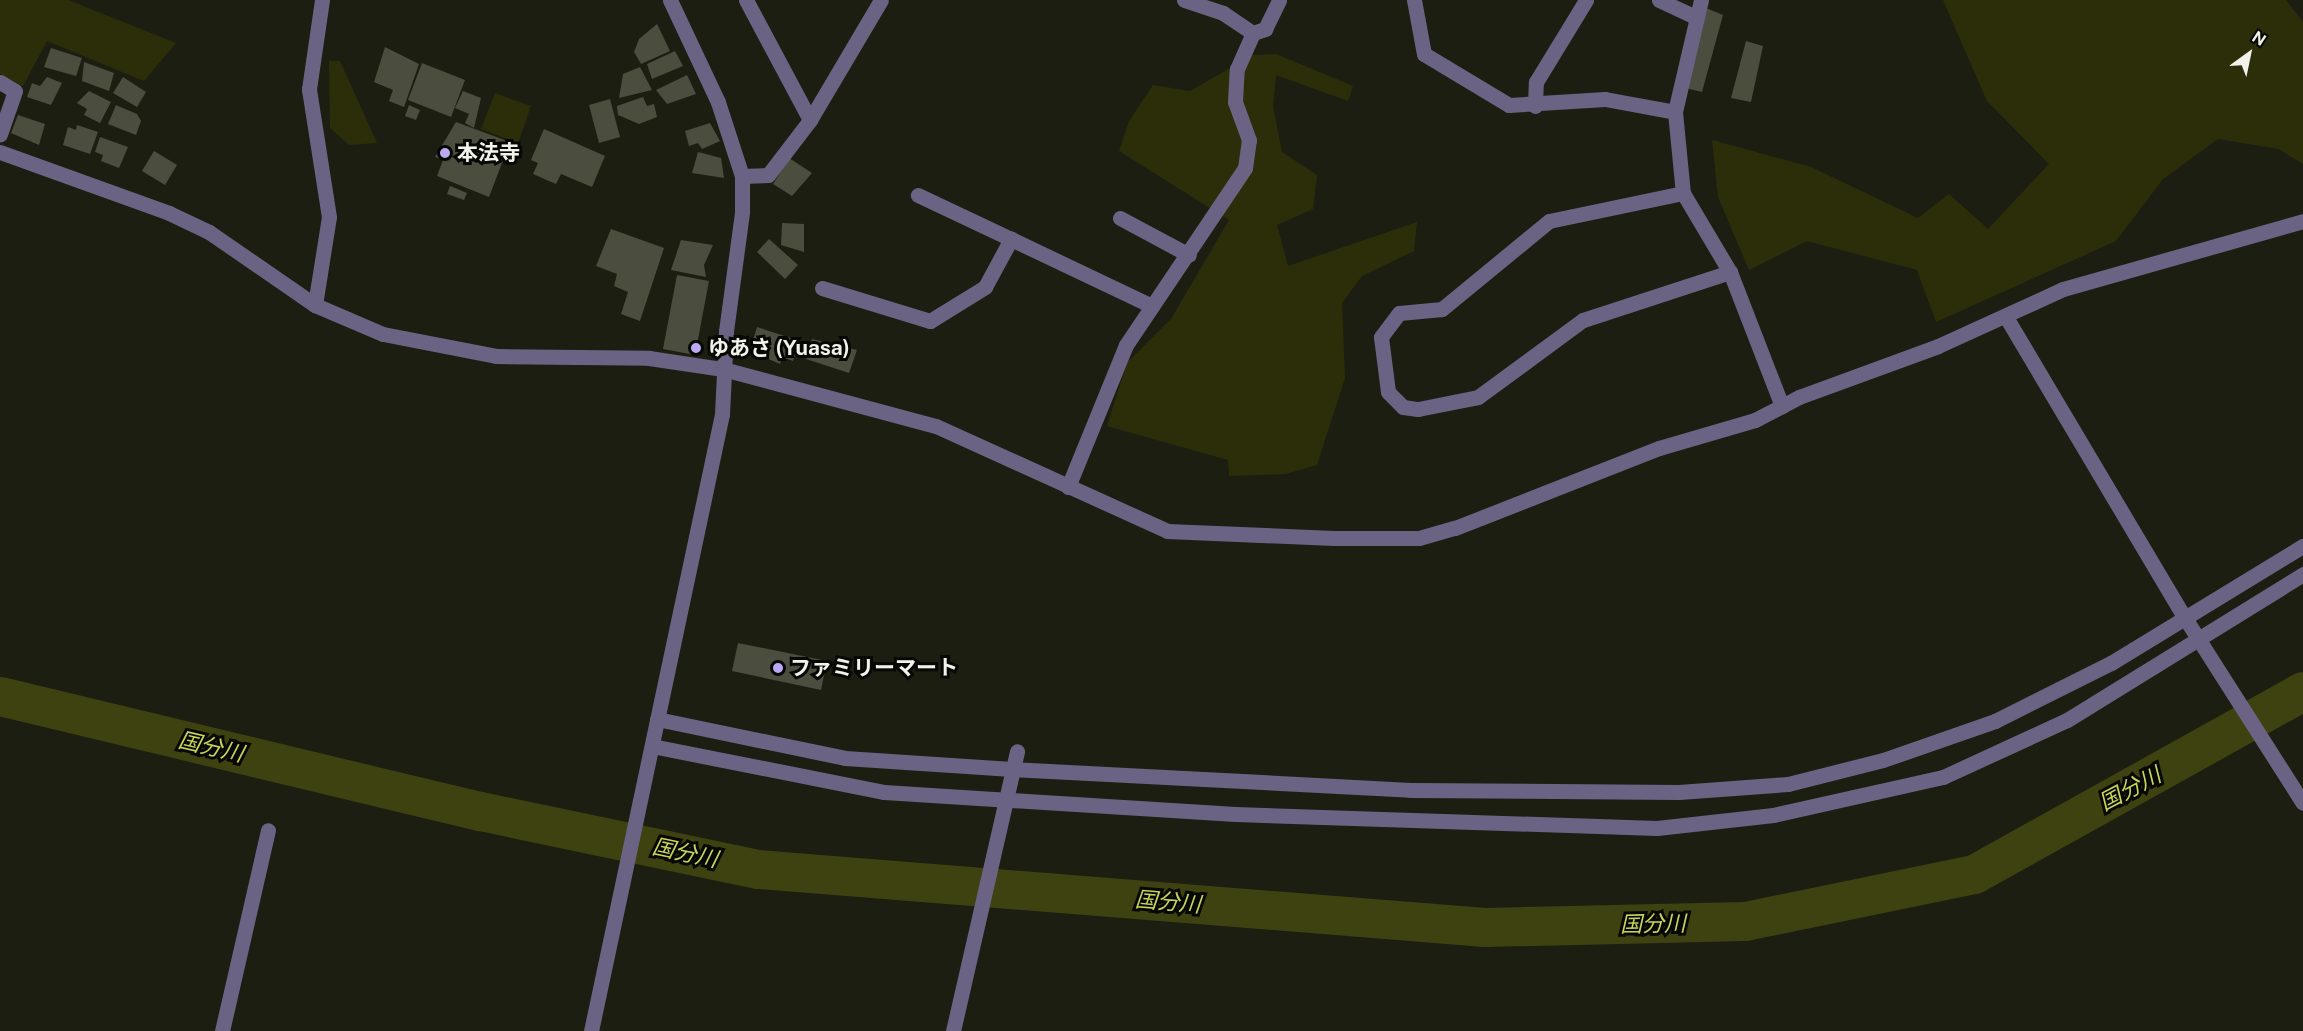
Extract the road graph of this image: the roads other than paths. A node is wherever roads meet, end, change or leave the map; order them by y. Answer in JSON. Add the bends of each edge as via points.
{"nodes":[{"id":1,"x":322,"y":0,"type":"edge"},
{"id":2,"x":670,"y":0,"type":"edge"},
{"id":3,"x":746,"y":0,"type":"edge"},
{"id":4,"x":881,"y":0,"type":"edge"},
{"id":5,"x":1184,"y":0,"type":"edge"},
{"id":6,"x":1279,"y":0,"type":"edge"},
{"id":7,"x":1414,"y":0,"type":"edge"},
{"id":8,"x":1586,"y":0,"type":"edge"},
{"id":9,"x":1659,"y":0,"type":"edge"},
{"id":10,"x":1701,"y":0,"type":"edge"},
{"id":11,"x":1695,"y":17,"type":"junction"},
{"id":12,"x":1253,"y":33,"type":"junction"},
{"id":13,"x":0,"y":82,"type":"edge"},
{"id":14,"x":1535,"y":106,"type":"junction"},
{"id":15,"x":1675,"y":112,"type":"junction"},
{"id":16,"x":810,"y":120,"type":"junction"},
{"id":17,"x":0,"y":134,"type":"edge"},
{"id":18,"x":0,"y":152,"type":"edge"},
{"id":19,"x":742,"y":176,"type":"junction"},
{"id":20,"x":1683,"y":193,"type":"junction"},
{"id":21,"x":918,"y":195,"type":"dead end"},
{"id":22,"x":1120,"y":218,"type":"dead end"},
{"id":23,"x":2303,"y":221,"type":"edge"},
{"id":24,"x":1011,"y":239,"type":"junction"},
{"id":25,"x":1189,"y":255,"type":"junction"},
{"id":26,"x":1730,"y":272,"type":"junction"},
{"id":27,"x":822,"y":288,"type":"dead end"},
{"id":28,"x":315,"y":304,"type":"junction"},
{"id":29,"x":1152,"y":306,"type":"junction"},
{"id":30,"x":2006,"y":317,"type":"junction"},
{"id":31,"x":723,"y":369,"type":"junction"},
{"id":32,"x":1782,"y":406,"type":"junction"},
{"id":33,"x":1068,"y":487,"type":"junction"},
{"id":34,"x":2303,"y":546,"type":"edge"},
{"id":35,"x":2303,"y":574,"type":"edge"},
{"id":36,"x":2185,"y":618,"type":"junction"},
{"id":37,"x":2199,"y":639,"type":"junction"},
{"id":38,"x":657,"y":719,"type":"junction"},
{"id":39,"x":651,"y":746,"type":"junction"},
{"id":40,"x":1017,"y":751,"type":"dead end"},
{"id":41,"x":1012,"y":769,"type":"junction"},
{"id":42,"x":1004,"y":801,"type":"junction"},
{"id":43,"x":2303,"y":803,"type":"edge"},
{"id":44,"x":268,"y":830,"type":"dead end"},
{"id":45,"x":222,"y":1031,"type":"edge"},
{"id":46,"x":591,"y":1031,"type":"edge"},
{"id":47,"x":953,"y":1031,"type":"edge"}],
"edges":[{"from":1,"to":28,"type":"street","via":[[309,89],[329,217]]},
{"from":2,"to":19,"type":"street","via":[[718,102]]},
{"from":3,"to":16,"type":"street"},
{"from":4,"to":16,"type":"street"},
{"from":5,"to":12,"type":"street","via":[[1223,13]]},
{"from":6,"to":12,"type":"street","via":[[1265,29]]},
{"from":7,"to":14,"type":"street","via":[[1425,54],[1509,105]]},
{"from":8,"to":14,"type":"street","via":[[1536,82]]},
{"from":9,"to":11,"type":"street"},
{"from":10,"to":11,"type":"street"},
{"from":11,"to":15,"type":"street"},
{"from":12,"to":25,"type":"street","via":[[1237,69],[1235,102],[1249,141],[1245,168]]},
{"from":13,"to":17,"type":"street","via":[[15,91]]},
{"from":14,"to":15,"type":"street","via":[[1605,99]]},
{"from":15,"to":20,"type":"street"},
{"from":16,"to":19,"type":"street","via":[[768,175]]},
{"from":18,"to":28,"type":"street","via":[[134,198],[209,232]]},
{"from":19,"to":31,"type":"street"},
{"from":20,"to":26,"type":"street"},
{"from":20,"to":26,"type":"street","via":[[1549,221],[1442,309],[1399,313],[1381,337],[1388,392],[1403,406],[1418,409],[1478,397],[1583,320]]},
{"from":21,"to":24,"type":"street"},
{"from":22,"to":25,"type":"street"},
{"from":23,"to":30,"type":"street","via":[[2063,289]]},
{"from":24,"to":27,"type":"street","via":[[985,287],[930,321]]},
{"from":24,"to":29,"type":"street"},
{"from":25,"to":29,"type":"street"},
{"from":26,"to":32,"type":"street"},
{"from":28,"to":31,"type":"street","via":[[383,334],[440,349],[496,356],[649,358]]},
{"from":29,"to":33,"type":"street","via":[[1114,367]]},
{"from":30,"to":32,"type":"street"},
{"from":30,"to":36,"type":"street"},
{"from":31,"to":33,"type":"street","via":[[936,426]]},
{"from":31,"to":38,"type":"street","via":[[722,414]]},
{"from":32,"to":33,"type":"street","via":[[1755,420],[1659,448],[1419,538],[1167,531]]},
{"from":34,"to":36,"type":"street"},
{"from":35,"to":37,"type":"street"},
{"from":36,"to":37,"type":"street"},
{"from":36,"to":41,"type":"street","via":[[1995,721],[1883,760],[1788,783],[1679,792],[1410,790]]},
{"from":37,"to":42,"type":"street","via":[[2067,720],[1943,777],[1773,815],[1657,828]]},
{"from":37,"to":43,"type":"street"},
{"from":38,"to":39,"type":"street"},
{"from":38,"to":41,"type":"street","via":[[845,758]]},
{"from":39,"to":42,"type":"street","via":[[884,792]]},
{"from":39,"to":46,"type":"street"},
{"from":40,"to":41,"type":"street"},
{"from":41,"to":42,"type":"street"},
{"from":42,"to":47,"type":"street"},
{"from":44,"to":45,"type":"street"}]}
